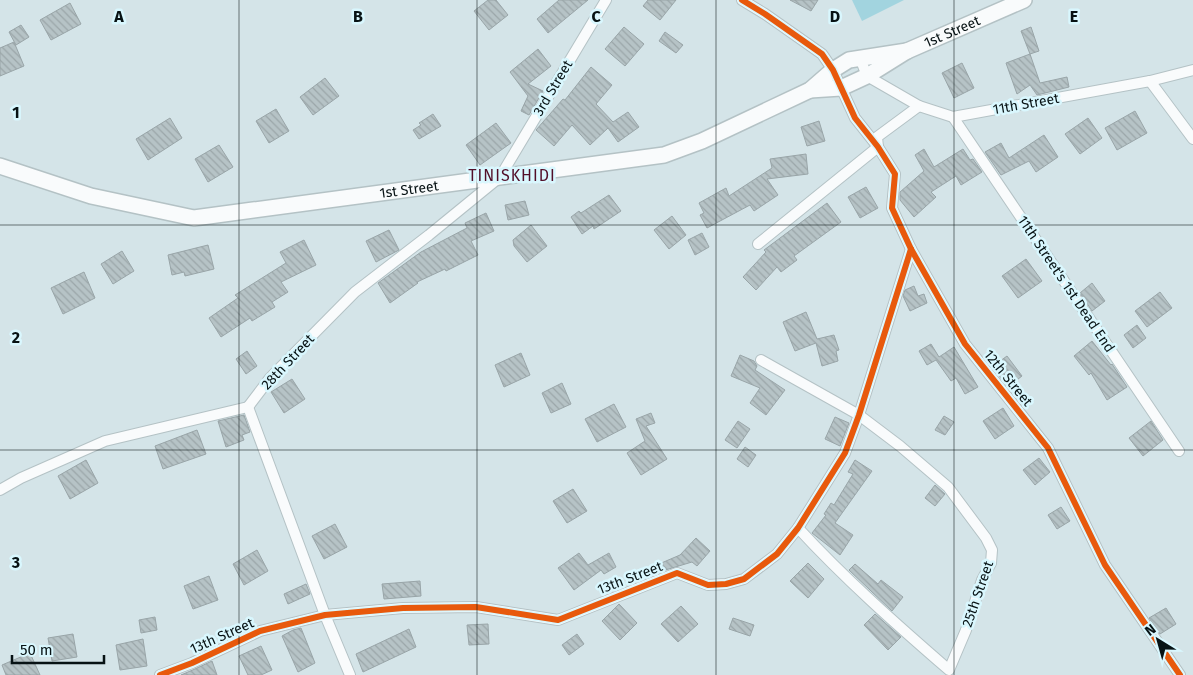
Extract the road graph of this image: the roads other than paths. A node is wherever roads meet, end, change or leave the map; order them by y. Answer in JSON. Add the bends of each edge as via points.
{"nodes":[{"id":1,"x":606,"y":0,"type":"edge"},
{"id":2,"x":742,"y":0,"type":"edge"},
{"id":3,"x":1024,"y":0,"type":"edge"},
{"id":4,"x":907,"y":51,"type":"junction"},
{"id":5,"x":822,"y":54,"type":"junction"},
{"id":6,"x":854,"y":59,"type":"junction"},
{"id":7,"x":833,"y":70,"type":"junction"},
{"id":8,"x":1193,"y":70,"type":"edge"},
{"id":9,"x":867,"y":76,"type":"junction"},
{"id":10,"x":1150,"y":81,"type":"junction"},
{"id":11,"x":841,"y":88,"type":"junction"},
{"id":12,"x":810,"y":90,"type":"junction"},
{"id":13,"x":919,"y":106,"type":"junction"},
{"id":14,"x":953,"y":117,"type":"junction"},
{"id":15,"x":1193,"y":139,"type":"edge"},
{"id":16,"x":878,"y":148,"type":"junction"},
{"id":17,"x":0,"y":166,"type":"edge"},
{"id":18,"x":500,"y":177,"type":"junction"},
{"id":19,"x":758,"y":244,"type":"dead end"},
{"id":20,"x":911,"y":249,"type":"junction"},
{"id":21,"x":761,"y":360,"type":"dead end"},
{"id":22,"x":248,"y":407,"type":"junction"},
{"id":23,"x":859,"y":415,"type":"junction"},
{"id":24,"x":1179,"y":451,"type":"dead end"},
{"id":25,"x":0,"y":490,"type":"edge"},
{"id":26,"x":798,"y":528,"type":"junction"},
{"id":27,"x":325,"y":615,"type":"junction"},
{"id":28,"x":160,"y":675,"type":"edge"},
{"id":29,"x":350,"y":675,"type":"edge"},
{"id":30,"x":1180,"y":675,"type":"edge"}],
"edges":[{"from":1,"to":18,"type":"street","name":"3rd Street"},
{"from":2,"to":5,"type":"street"},
{"from":3,"to":4,"type":"main road","name":"1st Street"},
{"from":4,"to":6,"type":"main road","name":"1st Street"},
{"from":4,"to":9,"type":"main road","name":"1st Street"},
{"from":5,"to":6,"type":"street"},
{"from":5,"to":7,"type":"street","name":"12th Street"},
{"from":6,"to":7,"type":"main road","name":"1st Street"},
{"from":6,"to":9,"type":"street"},
{"from":7,"to":11,"type":"street","name":"12th Street"},
{"from":7,"to":12,"type":"main road","name":"1st Street"},
{"from":8,"to":10,"type":"street","name":"11th Street"},
{"from":9,"to":11,"type":"main road","name":"1st Street"},
{"from":9,"to":13,"type":"street","name":"11th Street"},
{"from":10,"to":14,"type":"street","name":"11th Street"},
{"from":10,"to":15,"type":"street"},
{"from":11,"to":12,"type":"main road","name":"1st Street"},
{"from":11,"to":16,"type":"street","name":"12th Street","via":[[855,118]]},
{"from":12,"to":18,"type":"main road","name":"1st Street","via":[[702,141],[664,155]]},
{"from":13,"to":14,"type":"street","name":"11th Street"},
{"from":13,"to":16,"type":"street","via":[[877,137]]},
{"from":14,"to":24,"type":"street","name":"11th Street's 1st Dead End"},
{"from":16,"to":19,"type":"street"},
{"from":16,"to":20,"type":"street","name":"12th Street","via":[[895,174],[892,208]]},
{"from":17,"to":18,"type":"main road","name":"1st Street","via":[[91,196],[194,218]]},
{"from":18,"to":22,"type":"street","name":"28th Street","via":[[355,292],[270,378]]},
{"from":20,"to":23,"type":"street","name":"13th Street"},
{"from":20,"to":30,"type":"street","name":"12th Street","via":[[965,344],[1048,448],[1105,565]]},
{"from":21,"to":23,"type":"street","name":"25th Street"},
{"from":22,"to":25,"type":"street","via":[[105,441]]},
{"from":22,"to":27,"type":"street"},
{"from":23,"to":26,"type":"street","name":"13th Street","via":[[845,453]]},
{"from":23,"to":26,"type":"street","name":"25th Street","via":[[948,487],[992,550],[991,563],[949,670],[883,613]]},
{"from":26,"to":27,"type":"street","name":"13th Street","via":[[777,554],[744,579],[708,586],[677,574],[558,620],[476,606]]},
{"from":27,"to":28,"type":"street","name":"13th Street","via":[[260,631]]},
{"from":27,"to":29,"type":"street"}]}
